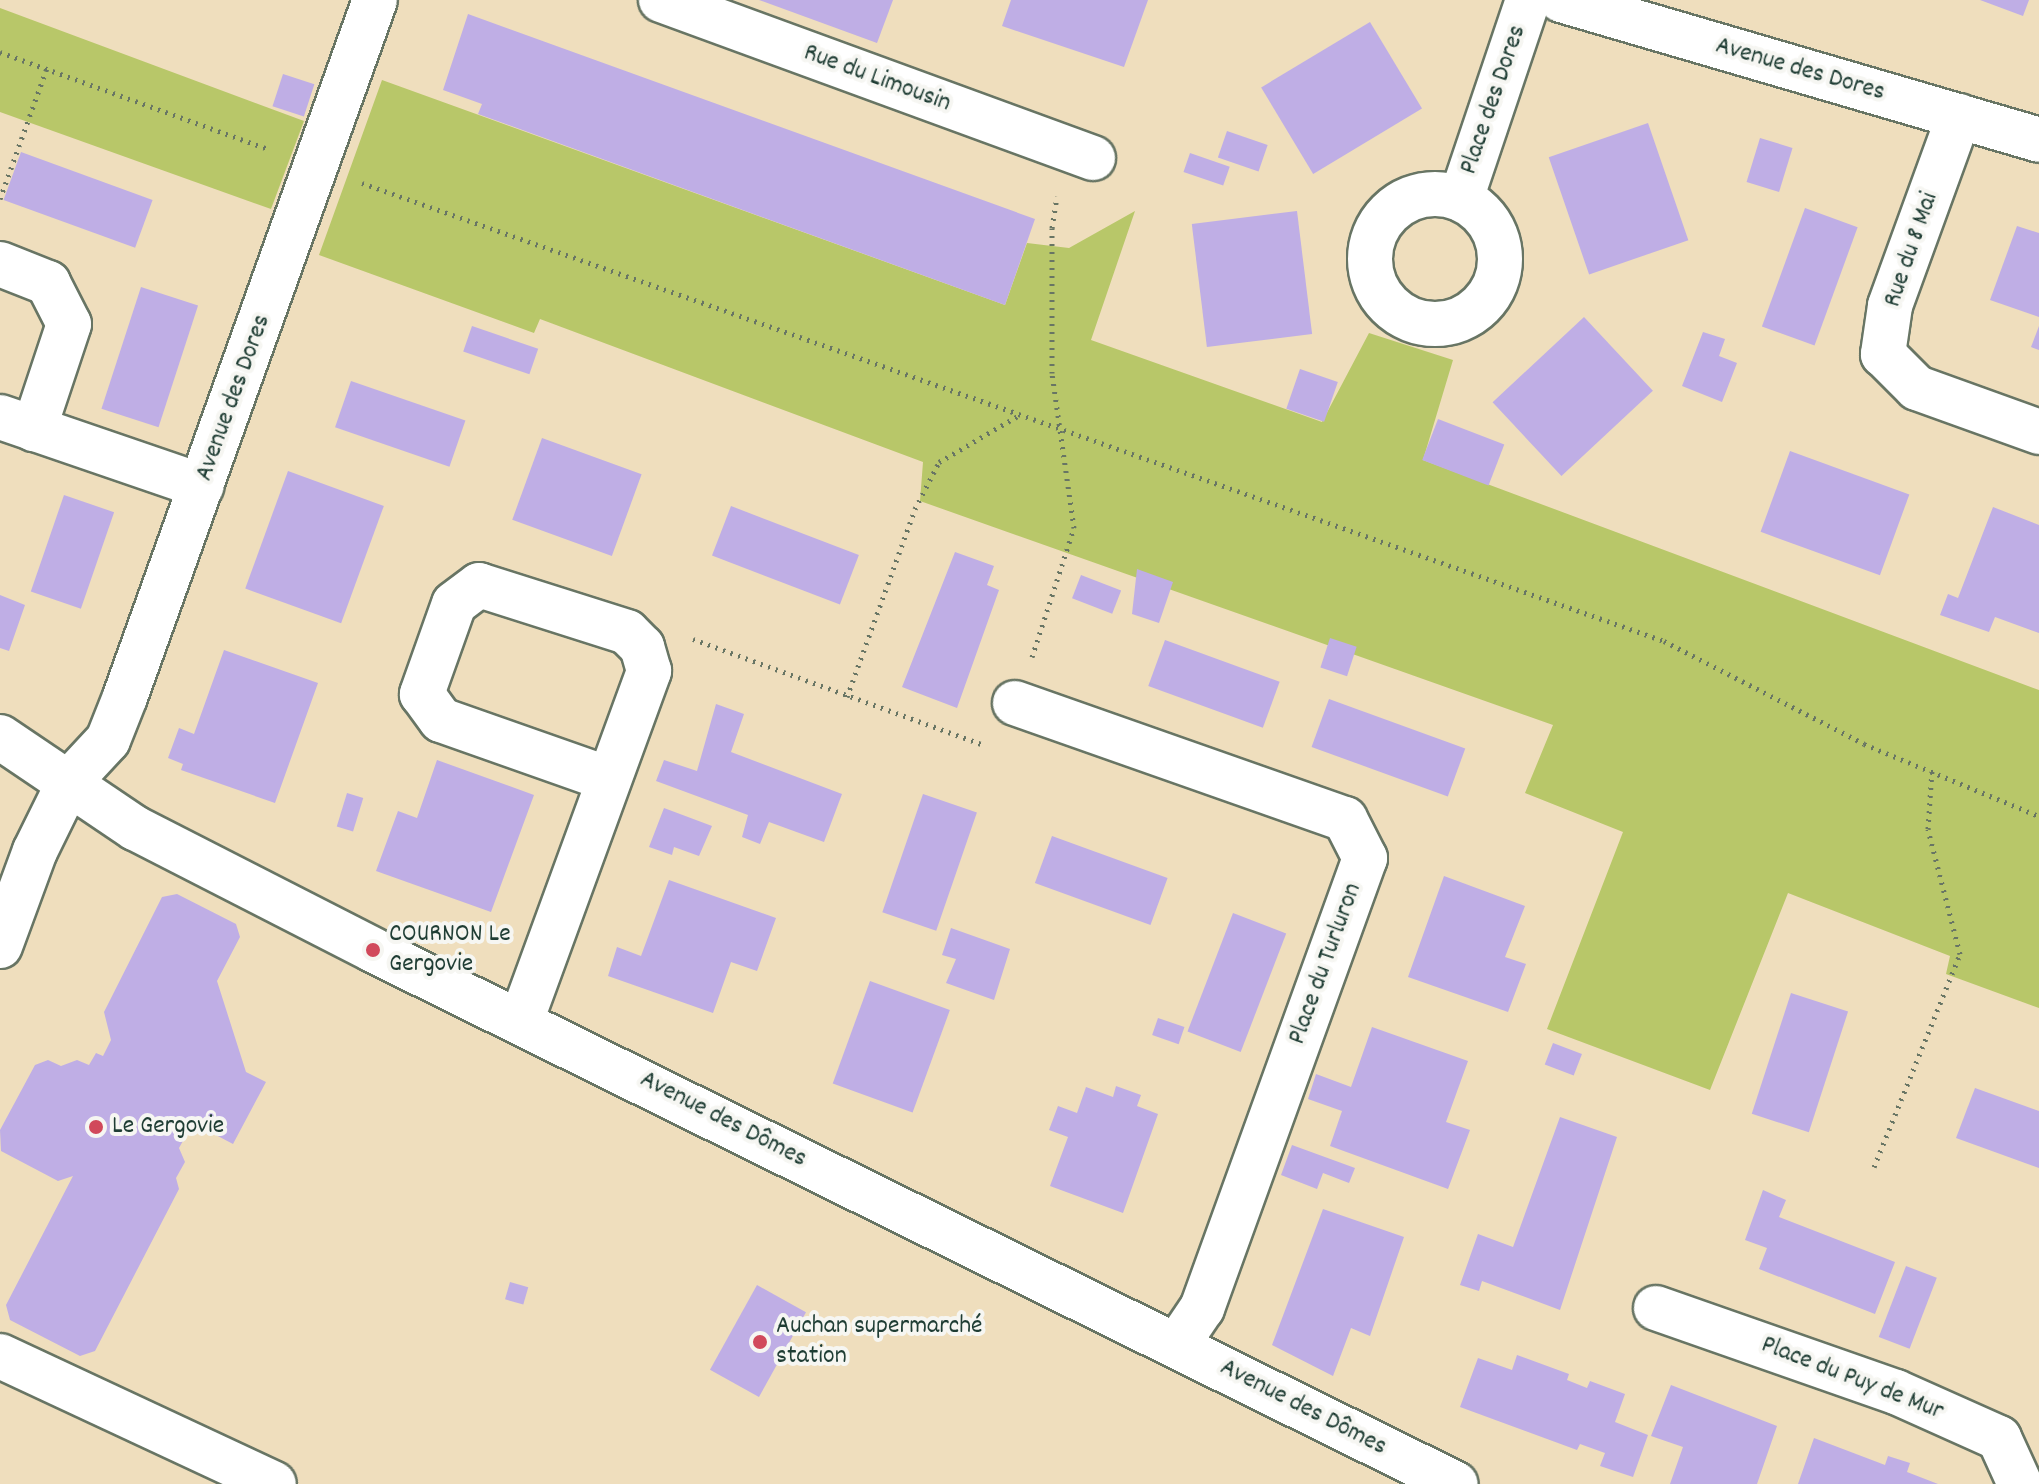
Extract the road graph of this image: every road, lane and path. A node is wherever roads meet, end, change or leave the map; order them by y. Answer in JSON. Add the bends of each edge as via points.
{"nodes":[{"id":1,"x":375,"y":0,"type":"edge"},
{"id":2,"x":661,"y":0,"type":"edge"},
{"id":3,"x":1528,"y":0,"type":"edge"},
{"id":4,"x":1561,"y":0,"type":"edge"},
{"id":5,"x":0,"y":52,"type":"edge"},
{"id":6,"x":47,"y":68,"type":"junction"},
{"id":7,"x":1959,"y":116,"type":"junction"},
{"id":8,"x":2039,"y":140,"type":"edge"},
{"id":9,"x":1079,"y":153,"type":"joint"},
{"id":10,"x":317,"y":167,"type":"junction"},
{"id":11,"x":0,"y":199,"type":"edge"},
{"id":12,"x":1461,"y":199,"type":"dead end"},
{"id":13,"x":0,"y":264,"type":"edge"},
{"id":14,"x":1021,"y":414,"type":"junction"},
{"id":15,"x":17,"y":423,"type":"edge"},
{"id":16,"x":1060,"y":428,"type":"junction"},
{"id":17,"x":2039,"y":432,"type":"edge"},
{"id":18,"x":202,"y":486,"type":"junction"},
{"id":19,"x":642,"y":647,"type":"junction"},
{"id":20,"x":847,"y":697,"type":"junction"},
{"id":21,"x":1015,"y":703,"type":"junction"},
{"id":22,"x":0,"y":737,"type":"edge"},
{"id":23,"x":1932,"y":771,"type":"junction"},
{"id":24,"x":609,"y":779,"type":"junction"},
{"id":25,"x":69,"y":782,"type":"junction"},
{"id":26,"x":2039,"y":816,"type":"edge"},
{"id":27,"x":0,"y":946,"type":"edge"},
{"id":28,"x":521,"y":1021,"type":"junction"},
{"id":29,"x":1874,"y":1167,"type":"dead end"},
{"id":30,"x":1656,"y":1308,"type":"dead end"},
{"id":31,"x":1177,"y":1345,"type":"junction"},
{"id":32,"x":0,"y":1356,"type":"edge"},
{"id":33,"x":274,"y":1484,"type":"edge"},
{"id":34,"x":1456,"y":1484,"type":"edge"},
{"id":35,"x":2020,"y":1484,"type":"edge"}],
"edges":[{"from":1,"to":10,"type":"street","name":"Avenue des Dores"},
{"from":2,"to":9,"type":"street","name":"Rue du Limousin"},
{"from":3,"to":12,"type":"street","name":"Place des Dores"},
{"from":4,"to":7,"type":"street","name":"Avenue des Dores"},
{"from":5,"to":6,"type":"path"},
{"from":6,"to":10,"type":"path"},
{"from":6,"to":11,"type":"path"},
{"from":7,"to":8,"type":"street","name":"Avenue des Dores"},
{"from":7,"to":17,"type":"street","name":"Rue du 8 Mai","via":[[1890,306],[1883,354],[1917,388]]},
{"from":9,"to":16,"type":"path","via":[[1052,228],[1049,320]]},
{"from":10,"to":14,"type":"path"},
{"from":10,"to":18,"type":"street","name":"Avenue des Dores"},
{"from":13,"to":15,"type":"street","via":[[48,283],[69,324]]},
{"from":14,"to":16,"type":"path"},
{"from":14,"to":20,"type":"path","via":[[939,462],[915,509]]},
{"from":15,"to":18,"type":"street"},
{"from":16,"to":21,"type":"path","via":[[1074,528]]},
{"from":16,"to":23,"type":"path","via":[[1664,641],[1864,744]]},
{"from":18,"to":25,"type":"street","name":"Avenue des Dores","via":[[108,740]]},
{"from":19,"to":20,"type":"path","via":[[668,631]]},
{"from":19,"to":24,"type":"street","via":[[649,671]]},
{"from":19,"to":24,"type":"street","via":[[627,632],[479,585],[454,604],[422,694],[441,720]]},
{"from":20,"to":21,"type":"path","via":[[972,744],[998,747]]},
{"from":21,"to":31,"type":"street","name":"Place du Turluron","via":[[1345,819],[1365,858],[1202,1308]]},
{"from":22,"to":25,"type":"street","name":"Avenue des Dômes"},
{"from":23,"to":26,"type":"path"},
{"from":23,"to":29,"type":"path","via":[[1928,829],[1960,954]]},
{"from":24,"to":28,"type":"street"},
{"from":25,"to":27,"type":"street","name":"Avenue des Dores","via":[[35,851]]},
{"from":25,"to":28,"type":"street","name":"Avenue des Dômes","via":[[135,828]]},
{"from":28,"to":31,"type":"street","name":"Avenue des Dômes"},
{"from":30,"to":35,"type":"street","name":"Place du Puy de Mur","via":[[1896,1392],[1999,1438]]},
{"from":31,"to":34,"type":"street","name":"Avenue des Dômes"},
{"from":32,"to":33,"type":"street"}]}
